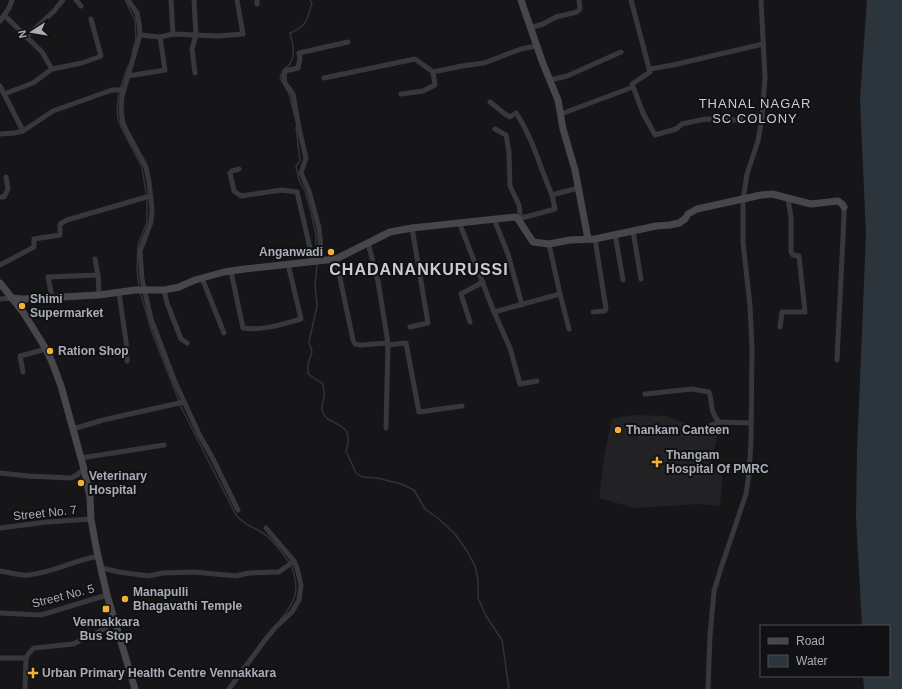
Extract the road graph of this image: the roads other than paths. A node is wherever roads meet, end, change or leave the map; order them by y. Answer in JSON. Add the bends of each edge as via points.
{"nodes":[{"id":1,"x":12,"y":0,"type":"edge"},
{"id":2,"x":63,"y":0,"type":"edge"},
{"id":3,"x":76,"y":0,"type":"edge"},
{"id":4,"x":128,"y":0,"type":"edge"},
{"id":5,"x":171,"y":0,"type":"edge"},
{"id":6,"x":194,"y":0,"type":"edge"},
{"id":7,"x":237,"y":0,"type":"edge"},
{"id":8,"x":521,"y":0,"type":"edge"},
{"id":9,"x":579,"y":0,"type":"edge"},
{"id":10,"x":631,"y":0,"type":"edge"},
{"id":11,"x":761,"y":0,"type":"edge"},
{"id":12,"x":81,"y":6,"type":"dead end"},
{"id":13,"x":4,"y":15,"type":"junction"},
{"id":14,"x":91,"y":19,"type":"dead end"},
{"id":15,"x":0,"y":21,"type":"edge"},
{"id":16,"x":530,"y":28,"type":"junction"},
{"id":17,"x":173,"y":34,"type":"junction"},
{"id":18,"x":196,"y":34,"type":"junction"},
{"id":19,"x":140,"y":35,"type":"junction"},
{"id":20,"x":26,"y":37,"type":"junction"},
{"id":21,"x":160,"y":37,"type":"junction"},
{"id":22,"x":348,"y":42,"type":"dead end"},
{"id":23,"x":763,"y":44,"type":"junction"},
{"id":24,"x":536,"y":46,"type":"junction"},
{"id":25,"x":621,"y":52,"type":"dead end"},
{"id":26,"x":650,"y":69,"type":"junction"},
{"id":27,"x":52,"y":70,"type":"junction"},
{"id":28,"x":195,"y":72,"type":"dead end"},
{"id":29,"x":433,"y":72,"type":"junction"},
{"id":30,"x":128,"y":76,"type":"junction"},
{"id":31,"x":324,"y":78,"type":"dead end"},
{"id":32,"x":550,"y":80,"type":"junction"},
{"id":33,"x":0,"y":86,"type":"edge"},
{"id":34,"x":633,"y":87,"type":"junction"},
{"id":35,"x":122,"y":90,"type":"junction"},
{"id":36,"x":4,"y":94,"type":"junction"},
{"id":37,"x":401,"y":94,"type":"dead end"},
{"id":38,"x":490,"y":102,"type":"dead end"},
{"id":39,"x":560,"y":114,"type":"junction"},
{"id":40,"x":762,"y":117,"type":"junction"},
{"id":41,"x":495,"y":129,"type":"dead end"},
{"id":42,"x":23,"y":131,"type":"junction"},
{"id":43,"x":0,"y":134,"type":"edge"},
{"id":44,"x":239,"y":169,"type":"dead end"},
{"id":45,"x":6,"y":177,"type":"dead end"},
{"id":46,"x":578,"y":188,"type":"junction"},
{"id":47,"x":552,"y":195,"type":"junction"},
{"id":48,"x":150,"y":196,"type":"junction"},
{"id":49,"x":0,"y":198,"type":"edge"},
{"id":50,"x":788,"y":198,"type":"junction"},
{"id":51,"x":747,"y":199,"type":"junction"},
{"id":52,"x":844,"y":207,"type":"joint"},
{"id":53,"x":494,"y":219,"type":"junction"},
{"id":54,"x":518,"y":219,"type":"junction"},
{"id":55,"x":459,"y":222,"type":"junction"},
{"id":56,"x":412,"y":228,"type":"junction"},
{"id":57,"x":633,"y":231,"type":"junction"},
{"id":58,"x":615,"y":234,"type":"junction"},
{"id":59,"x":592,"y":239,"type":"junction"},
{"id":60,"x":368,"y":243,"type":"junction"},
{"id":61,"x":549,"y":244,"type":"junction"},
{"id":62,"x":95,"y":259,"type":"dead end"},
{"id":63,"x":336,"y":259,"type":"junction"},
{"id":64,"x":318,"y":260,"type":"junction"},
{"id":65,"x":288,"y":264,"type":"junction"},
{"id":66,"x":0,"y":265,"type":"edge"},
{"id":67,"x":231,"y":271,"type":"junction"},
{"id":68,"x":98,"y":275,"type":"junction"},
{"id":69,"x":202,"y":278,"type":"junction"},
{"id":70,"x":641,"y":279,"type":"dead end"},
{"id":71,"x":623,"y":280,"type":"dead end"},
{"id":72,"x":483,"y":282,"type":"junction"},
{"id":73,"x":0,"y":283,"type":"edge"},
{"id":74,"x":164,"y":290,"type":"junction"},
{"id":75,"x":141,"y":291,"type":"junction"},
{"id":76,"x":119,"y":293,"type":"junction"},
{"id":77,"x":99,"y":294,"type":"junction"},
{"id":78,"x":560,"y":294,"type":"junction"},
{"id":79,"x":11,"y":298,"type":"junction"},
{"id":80,"x":52,"y":298,"type":"junction"},
{"id":81,"x":0,"y":299,"type":"edge"},
{"id":82,"x":522,"y":305,"type":"junction"},
{"id":83,"x":494,"y":312,"type":"junction"},
{"id":84,"x":593,"y":312,"type":"dead end"},
{"id":85,"x":470,"y":322,"type":"dead end"},
{"id":86,"x":410,"y":327,"type":"dead end"},
{"id":87,"x":780,"y":327,"type":"dead end"},
{"id":88,"x":569,"y":329,"type":"dead end"},
{"id":89,"x":224,"y":333,"type":"dead end"},
{"id":90,"x":188,"y":343,"type":"dead end"},
{"id":91,"x":388,"y":344,"type":"junction"},
{"id":92,"x":46,"y":348,"type":"junction"},
{"id":93,"x":837,"y":360,"type":"dead end"},
{"id":94,"x":127,"y":361,"type":"dead end"},
{"id":95,"x":23,"y":372,"type":"dead end"},
{"id":96,"x":536,"y":381,"type":"dead end"},
{"id":97,"x":644,"y":394,"type":"dead end"},
{"id":98,"x":184,"y":402,"type":"junction"},
{"id":99,"x":462,"y":406,"type":"dead end"},
{"id":100,"x":719,"y":422,"type":"junction"},
{"id":101,"x":751,"y":423,"type":"junction"},
{"id":102,"x":74,"y":428,"type":"junction"},
{"id":103,"x":386,"y":428,"type":"dead end"},
{"id":104,"x":704,"y":428,"type":"dead end"},
{"id":105,"x":164,"y":445,"type":"dead end"},
{"id":106,"x":81,"y":458,"type":"junction"},
{"id":107,"x":84,"y":469,"type":"junction"},
{"id":108,"x":0,"y":474,"type":"edge"},
{"id":109,"x":238,"y":510,"type":"dead end"},
{"id":110,"x":91,"y":519,"type":"junction"},
{"id":111,"x":0,"y":528,"type":"edge"},
{"id":112,"x":266,"y":528,"type":"dead end"},
{"id":113,"x":98,"y":556,"type":"junction"},
{"id":114,"x":294,"y":561,"type":"junction"},
{"id":115,"x":102,"y":568,"type":"junction"},
{"id":116,"x":0,"y":571,"type":"edge"},
{"id":117,"x":107,"y":595,"type":"junction"},
{"id":118,"x":0,"y":614,"type":"edge"},
{"id":119,"x":116,"y":621,"type":"junction"},
{"id":120,"x":0,"y":658,"type":"edge"},
{"id":121,"x":26,"y":658,"type":"junction"},
{"id":122,"x":25,"y":689,"type":"edge"},
{"id":123,"x":135,"y":689,"type":"edge"},
{"id":124,"x":229,"y":689,"type":"edge"},
{"id":125,"x":708,"y":689,"type":"edge"}],
"edges":[{"from":1,"to":13,"type":"street"},
{"from":2,"to":20,"type":"street"},
{"from":3,"to":12,"type":"street"},
{"from":4,"to":19,"type":"street","via":[[136,13]]},
{"from":5,"to":17,"type":"street"},
{"from":6,"to":18,"type":"street"},
{"from":7,"to":18,"type":"street","via":[[243,34]]},
{"from":8,"to":16,"type":"street"},
{"from":9,"to":16,"type":"street","via":[[580,9],[577,12],[556,17]]},
{"from":10,"to":26,"type":"street"},
{"from":11,"to":23,"type":"street"},
{"from":13,"to":15,"type":"street"},
{"from":13,"to":20,"type":"street"},
{"from":14,"to":27,"type":"street","via":[[101,56]]},
{"from":16,"to":24,"type":"street"},
{"from":17,"to":18,"type":"street"},
{"from":17,"to":21,"type":"street"},
{"from":18,"to":28,"type":"street","via":[[192,49]]},
{"from":19,"to":21,"type":"street"},
{"from":19,"to":30,"type":"street"},
{"from":20,"to":27,"type":"street","via":[[42,52]]},
{"from":21,"to":30,"type":"street","via":[[165,70]]},
{"from":22,"to":64,"type":"street","via":[[299,53],[298,68],[285,71],[284,77],[293,94],[306,158],[301,174],[318,223]]},
{"from":23,"to":26,"type":"street"},
{"from":23,"to":40,"type":"street","via":[[765,78]]},
{"from":24,"to":29,"type":"street","via":[[484,63]]},
{"from":24,"to":32,"type":"street"},
{"from":25,"to":32,"type":"street","via":[[567,76]]},
{"from":26,"to":34,"type":"street","via":[[650,72],[632,84]]},
{"from":27,"to":36,"type":"street","via":[[33,83]]},
{"from":29,"to":31,"type":"street","via":[[416,59]]},
{"from":29,"to":37,"type":"street","via":[[434,85],[423,91]]},
{"from":30,"to":35,"type":"street"},
{"from":32,"to":39,"type":"street","via":[[558,100]]},
{"from":33,"to":36,"type":"street"},
{"from":34,"to":39,"type":"street"},
{"from":34,"to":40,"type":"street","via":[[655,135],[676,129],[682,124],[705,119],[737,120]]},
{"from":35,"to":42,"type":"street","via":[[101,93],[53,111]]},
{"from":35,"to":48,"type":"street","via":[[123,123],[146,167]]},
{"from":36,"to":42,"type":"street"},
{"from":38,"to":47,"type":"street","via":[[510,117],[516,113],[522,122]]},
{"from":39,"to":46,"type":"street"},
{"from":40,"to":51,"type":"street","via":[[758,141],[747,174]]},
{"from":41,"to":54,"type":"street","via":[[506,134],[510,152],[510,186],[519,205]]},
{"from":42,"to":43,"type":"street"},
{"from":44,"to":64,"type":"street","via":[[230,173],[234,191],[241,196],[282,190],[297,192]]},
{"from":45,"to":49,"type":"street","via":[[8,189],[4,197]]},
{"from":46,"to":47,"type":"street"},
{"from":46,"to":59,"type":"street"},
{"from":47,"to":54,"type":"street","via":[[555,209]]},
{"from":48,"to":66,"type":"street","via":[[68,220],[60,224],[60,235],[34,239],[34,247]]},
{"from":48,"to":75,"type":"street","via":[[151,222],[140,251]]},
{"from":50,"to":51,"type":"street","via":[[772,194]]},
{"from":50,"to":52,"type":"street","via":[[811,204],[838,201]]},
{"from":50,"to":87,"type":"street","via":[[791,252],[799,256],[805,312],[782,312]]},
{"from":51,"to":57,"type":"street","via":[[697,209],[679,223]]},
{"from":51,"to":101,"type":"street","via":[[743,242],[750,306]]},
{"from":52,"to":93,"type":"street"},
{"from":53,"to":54,"type":"street"},
{"from":53,"to":55,"type":"street"},
{"from":53,"to":82,"type":"street","via":[[508,254]]},
{"from":54,"to":61,"type":"street","via":[[533,242]]},
{"from":55,"to":56,"type":"street"},
{"from":55,"to":72,"type":"street"},
{"from":56,"to":60,"type":"street","via":[[390,232]]},
{"from":56,"to":86,"type":"street","via":[[428,323]]},
{"from":57,"to":58,"type":"street"},
{"from":57,"to":70,"type":"street"},
{"from":58,"to":59,"type":"street"},
{"from":58,"to":71,"type":"street"},
{"from":59,"to":61,"type":"street"},
{"from":59,"to":84,"type":"street","via":[[606,309]]},
{"from":60,"to":63,"type":"street"},
{"from":60,"to":91,"type":"street","via":[[378,281]]},
{"from":61,"to":78,"type":"street"},
{"from":62,"to":68,"type":"street"},
{"from":63,"to":64,"type":"street"},
{"from":63,"to":91,"type":"street","via":[[353,340],[361,345]]},
{"from":64,"to":65,"type":"street"},
{"from":65,"to":67,"type":"street"},
{"from":65,"to":67,"type":"street","via":[[301,319],[252,329],[243,328]]},
{"from":67,"to":69,"type":"street"},
{"from":68,"to":77,"type":"street"},
{"from":68,"to":80,"type":"street","via":[[48,277]]},
{"from":69,"to":74,"type":"street"},
{"from":69,"to":89,"type":"street"},
{"from":72,"to":83,"type":"street"},
{"from":72,"to":85,"type":"street","via":[[462,294]]},
{"from":73,"to":79,"type":"street"},
{"from":74,"to":75,"type":"street"},
{"from":74,"to":90,"type":"street","via":[[181,339]]},
{"from":75,"to":76,"type":"street"},
{"from":75,"to":98,"type":"street"},
{"from":76,"to":77,"type":"street"},
{"from":76,"to":94,"type":"street"},
{"from":77,"to":80,"type":"street"},
{"from":78,"to":82,"type":"street"},
{"from":78,"to":88,"type":"street"},
{"from":79,"to":80,"type":"street"},
{"from":79,"to":81,"type":"street"},
{"from":79,"to":92,"type":"street"},
{"from":82,"to":83,"type":"street"},
{"from":83,"to":96,"type":"street","via":[[510,348],[520,384]]},
{"from":91,"to":99,"type":"street","via":[[406,343],[419,412]]},
{"from":91,"to":103,"type":"street"},
{"from":92,"to":95,"type":"street","via":[[20,356]]},
{"from":92,"to":102,"type":"street"},
{"from":97,"to":100,"type":"street","via":[[692,389],[709,392],[712,411]]},
{"from":98,"to":102,"type":"street"},
{"from":98,"to":109,"type":"street"},
{"from":100,"to":101,"type":"street"},
{"from":100,"to":104,"type":"street"},
{"from":101,"to":125,"type":"street","via":[[752,441],[746,494],[714,591]]},
{"from":102,"to":106,"type":"street"},
{"from":105,"to":106,"type":"street"},
{"from":106,"to":107,"type":"street"},
{"from":107,"to":108,"type":"street","via":[[72,478]]},
{"from":107,"to":110,"type":"street","via":[[90,496]]},
{"from":110,"to":111,"type":"street","name":"Street No. 7"},
{"from":110,"to":113,"type":"street"},
{"from":112,"to":114,"type":"street"},
{"from":113,"to":115,"type":"street"},
{"from":113,"to":116,"type":"street","via":[[26,576]]},
{"from":114,"to":115,"type":"street","via":[[279,572],[236,576],[195,572],[148,576]]},
{"from":114,"to":124,"type":"street","via":[[301,585],[296,607],[274,628]]},
{"from":115,"to":117,"type":"street"},
{"from":117,"to":118,"type":"street","name":"Street No. 5","via":[[41,615]]},
{"from":117,"to":119,"type":"street"},
{"from":119,"to":121,"type":"street","via":[[98,633],[73,644],[34,648]]},
{"from":119,"to":123,"type":"street"},
{"from":120,"to":121,"type":"street"},
{"from":121,"to":122,"type":"street"}]}
